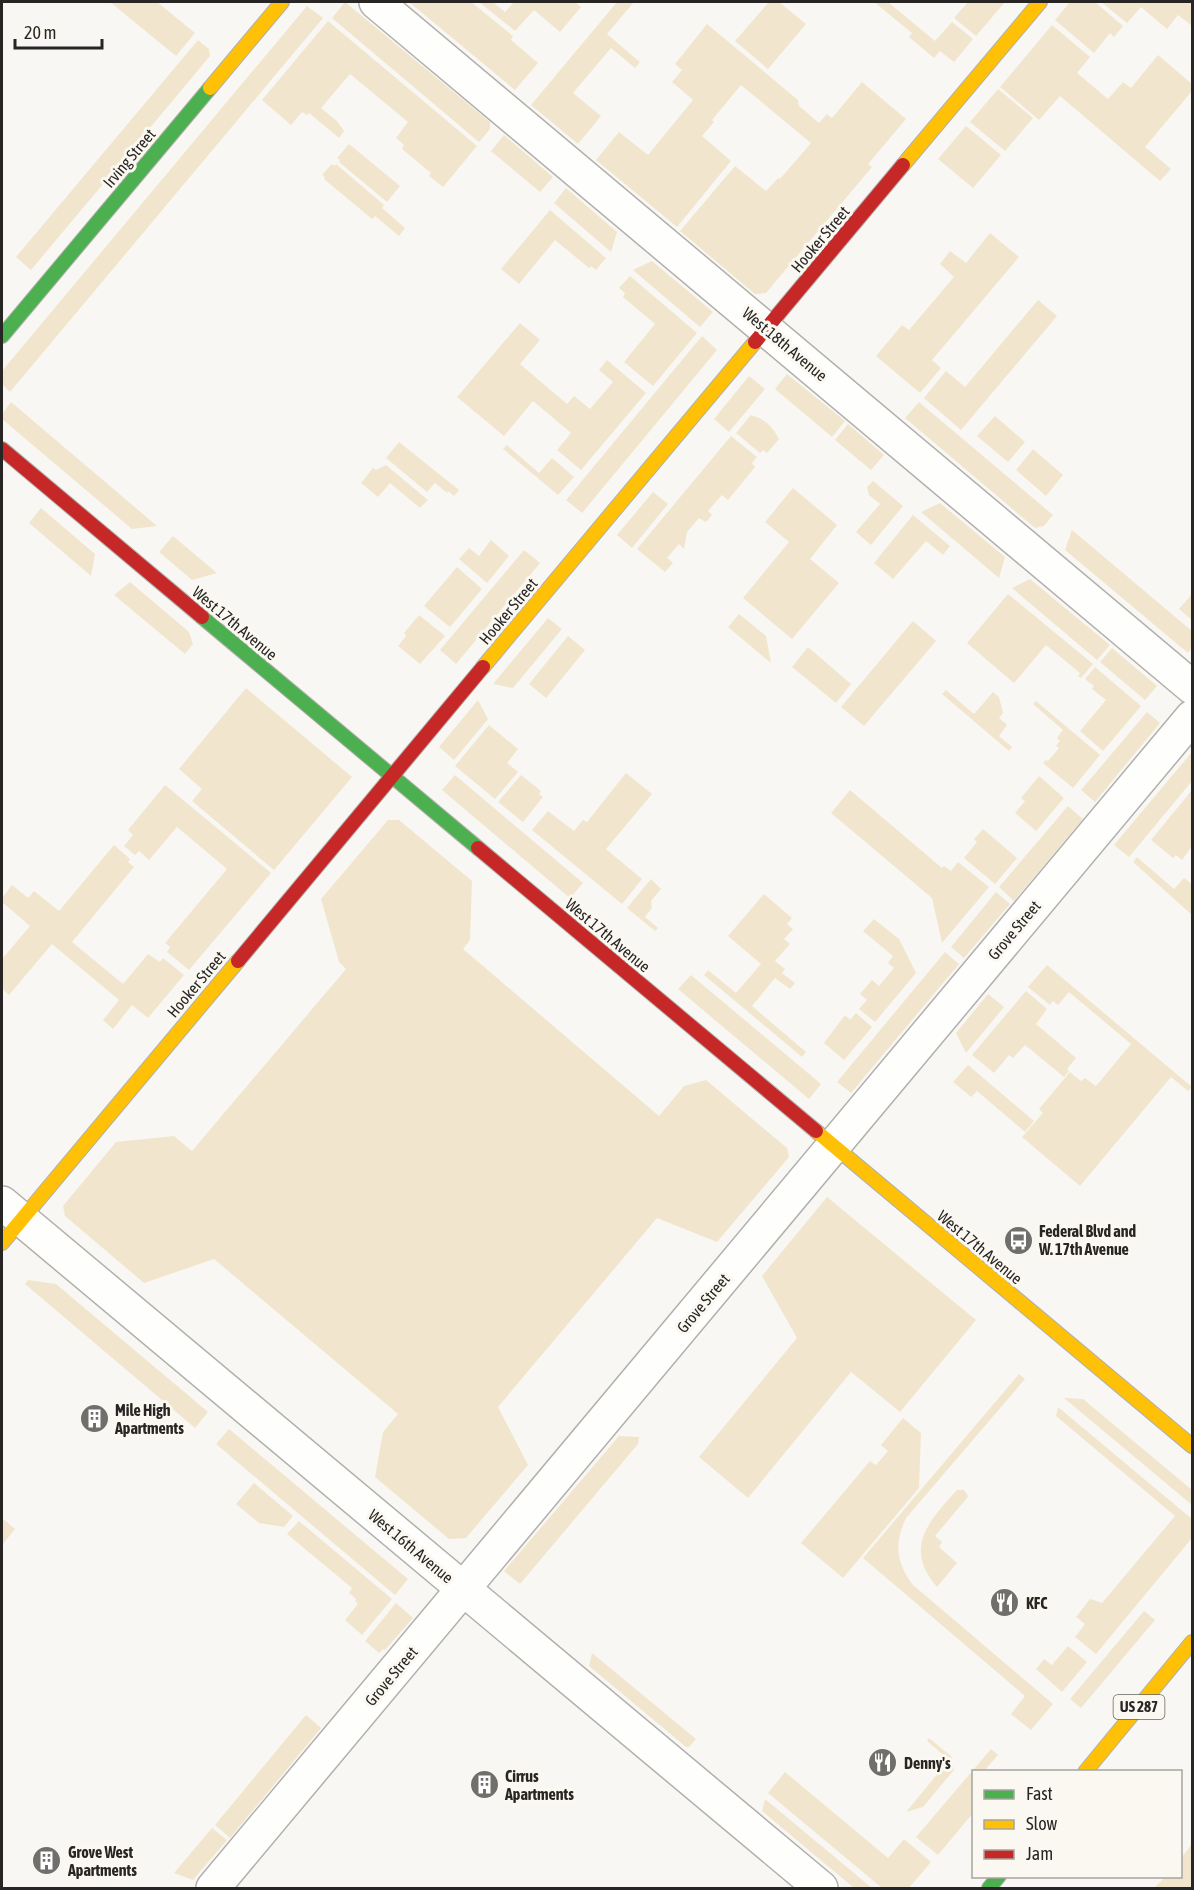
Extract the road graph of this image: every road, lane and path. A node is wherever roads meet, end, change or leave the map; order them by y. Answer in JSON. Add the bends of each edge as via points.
{"nodes":[{"id":1,"x":282,"y":2,"type":"edge"},
{"id":2,"x":376,"y":2,"type":"edge"},
{"id":3,"x":1040,"y":2,"type":"edge"},
{"id":4,"x":766,"y":328,"type":"junction"},
{"id":5,"x":2,"y":336,"type":"edge"},
{"id":6,"x":2,"y":450,"type":"edge"},
{"id":7,"x":1192,"y":687,"type":"edge"},
{"id":8,"x":1192,"y":717,"type":"edge"},
{"id":9,"x":392,"y":776,"type":"junction"},
{"id":10,"x":834,"y":1146,"type":"junction"},
{"id":11,"x":8,"y":1222,"type":"edge"},
{"id":12,"x":1192,"y":1446,"type":"edge"},
{"id":13,"x":463,"y":1590,"type":"junction"},
{"id":14,"x":1192,"y":1642,"type":"edge"},
{"id":15,"x":1087,"y":1770,"type":"edge"},
{"id":16,"x":213,"y":1888,"type":"edge"},
{"id":17,"x":821,"y":1888,"type":"edge"}],
"edges":[{"from":1,"to":5,"type":"street","name":"Irving Street"},
{"from":2,"to":4,"type":"street","name":"West 18th Avenue"},
{"from":3,"to":4,"type":"street","name":"Hooker Street"},
{"from":4,"to":7,"type":"street","name":"West 18th Avenue"},
{"from":4,"to":9,"type":"street","name":"Hooker Street"},
{"from":6,"to":9,"type":"street","name":"West 17th Avenue"},
{"from":8,"to":10,"type":"street","name":"Grove Street"},
{"from":9,"to":10,"type":"street","name":"West 17th Avenue"},
{"from":9,"to":11,"type":"street","name":"Hooker Street"},
{"from":10,"to":12,"type":"street","name":"West 17th Avenue"},
{"from":10,"to":13,"type":"street","name":"Grove Street"},
{"from":11,"to":13,"type":"street","name":"West 16th Avenue"},
{"from":13,"to":16,"type":"street","name":"Grove Street"},
{"from":13,"to":17,"type":"street","name":"West 16th Avenue"},
{"from":14,"to":15,"type":"street","number":"US 287"}]}
